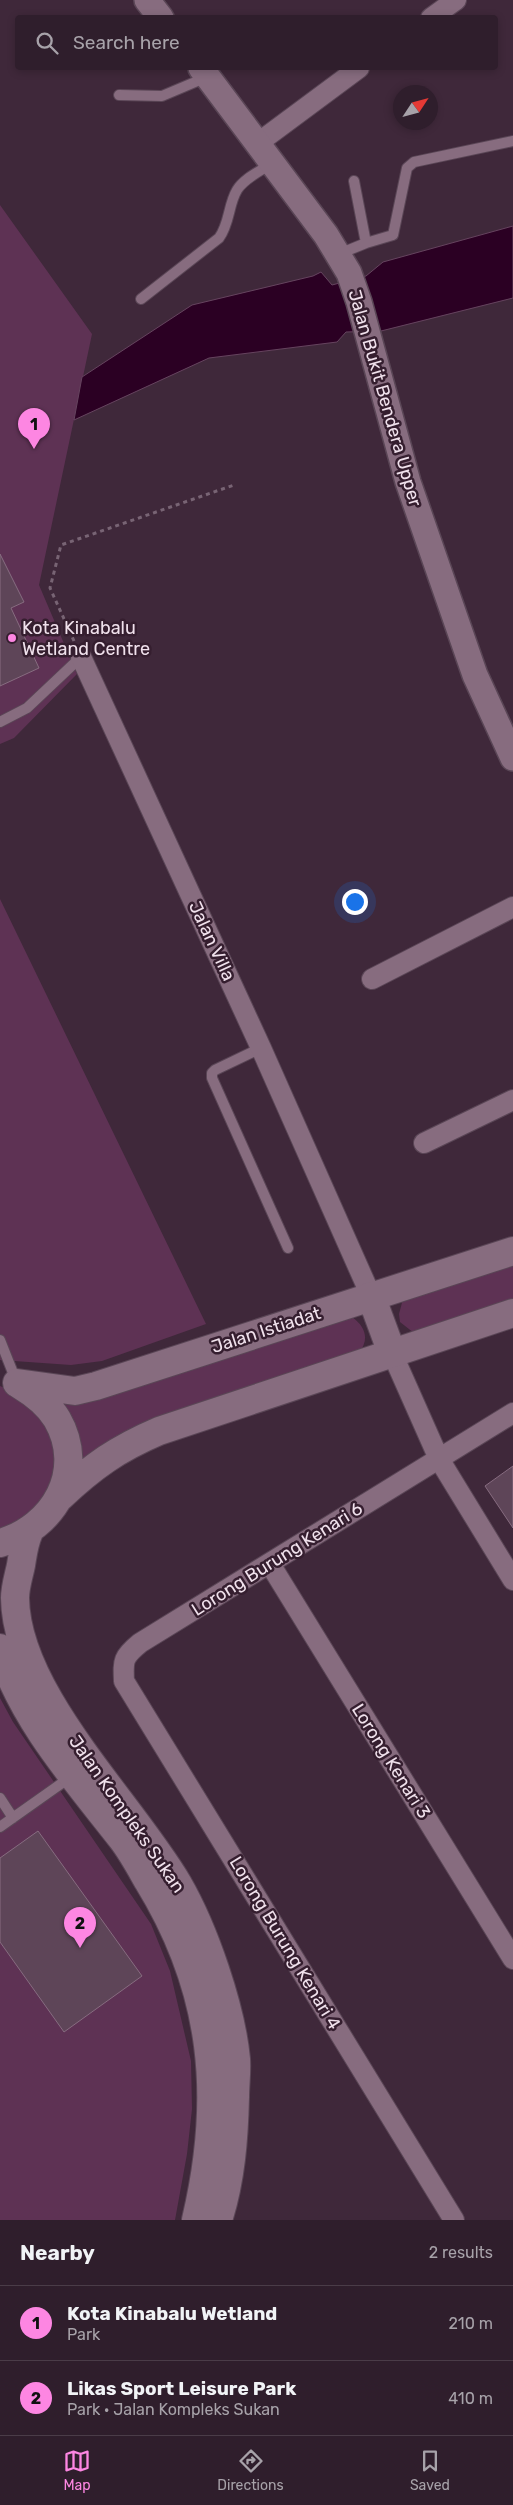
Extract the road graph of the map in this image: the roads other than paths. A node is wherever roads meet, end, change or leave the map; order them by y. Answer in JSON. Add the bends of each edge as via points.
{"nodes":[{"id":1,"x":147,"y":0,"type":"edge"},
{"id":2,"x":456,"y":0,"type":"edge"},
{"id":3,"x":159,"y":15,"type":"edge"},
{"id":4,"x":435,"y":15,"type":"edge"},
{"id":5,"x":357,"y":70,"type":"edge"},
{"id":6,"x":204,"y":72,"type":"edge"},
{"id":7,"x":120,"y":95,"type":"dead end"},
{"id":8,"x":513,"y":141,"type":"edge"},
{"id":9,"x":266,"y":153,"type":"junction"},
{"id":10,"x":354,"y":181,"type":"dead end"},
{"id":11,"x":366,"y":243,"type":"junction"},
{"id":12,"x":343,"y":264,"type":"junction"},
{"id":13,"x":141,"y":299,"type":"dead end"},
{"id":14,"x":81,"y":657,"type":"joint"},
{"id":15,"x":0,"y":722,"type":"edge"},
{"id":16,"x":513,"y":758,"type":"edge"},
{"id":17,"x":513,"y":907,"type":"edge"},
{"id":18,"x":372,"y":979,"type":"dead end"},
{"id":19,"x":261,"y":1048,"type":"junction"},
{"id":20,"x":513,"y":1100,"type":"edge"},
{"id":21,"x":424,"y":1143,"type":"dead end"},
{"id":22,"x":288,"y":1248,"type":"dead end"},
{"id":23,"x":513,"y":1251,"type":"edge"},
{"id":24,"x":371,"y":1296,"type":"junction"},
{"id":25,"x":513,"y":1313,"type":"edge"},
{"id":26,"x":0,"y":1340,"type":"edge"},
{"id":27,"x":392,"y":1353,"type":"junction"},
{"id":28,"x":9,"y":1381,"type":"edge"},
{"id":29,"x":513,"y":1413,"type":"edge"},
{"id":30,"x":439,"y":1459,"type":"junction"},
{"id":31,"x":60,"y":1497,"type":"junction"},
{"id":32,"x":29,"y":1532,"type":"junction"},
{"id":33,"x":0,"y":1543,"type":"edge"},
{"id":34,"x":270,"y":1564,"type":"junction"},
{"id":35,"x":513,"y":1580,"type":"edge"},
{"id":36,"x":0,"y":1648,"type":"edge"},
{"id":37,"x":123,"y":1664,"type":"joint"},
{"id":38,"x":73,"y":1775,"type":"junction"},
{"id":39,"x":0,"y":1798,"type":"edge"},
{"id":40,"x":13,"y":1818,"type":"junction"},
{"id":41,"x":0,"y":1827,"type":"edge"},
{"id":42,"x":513,"y":1959,"type":"edge"},
{"id":43,"x":196,"y":2220,"type":"edge"},
{"id":44,"x":218,"y":2220,"type":"edge"},
{"id":45,"x":454,"y":2220,"type":"edge"}],
"edges":[{"from":1,"to":3,"type":"street"},
{"from":2,"to":4,"type":"street"},
{"from":5,"to":9,"type":"street"},
{"from":6,"to":7,"type":"lane","via":[[162,96]]},
{"from":6,"to":9,"type":"street","name":"Jalan Bukit Bendera Upper"},
{"from":8,"to":11,"type":"lane","via":[[414,162],[407,168],[395,232]]},
{"from":9,"to":12,"type":"street","name":"Jalan Bukit Bendera Upper"},
{"from":9,"to":13,"type":"lane","via":[[237,190],[226,228],[219,238]]},
{"from":10,"to":11,"type":"lane"},
{"from":11,"to":12,"type":"lane"},
{"from":12,"to":16,"type":"street","name":"Jalan Bukit Bendera Upper","via":[[369,338],[408,482],[474,675]]},
{"from":14,"to":15,"type":"lane","via":[[27,708]]},
{"from":14,"to":19,"type":"street","name":"Jalan Villa"},
{"from":17,"to":18,"type":"street"},
{"from":19,"to":22,"type":"lane","via":[[215,1070],[212,1078]]},
{"from":19,"to":24,"type":"street","name":"Jalan Villa"},
{"from":20,"to":21,"type":"street"},
{"from":23,"to":24,"type":"main road","name":"Jalan Istiadat"},
{"from":24,"to":27,"type":"main road"},
{"from":24,"to":28,"type":"main road","name":"Jalan Istiadat","via":[[75,1391]]},
{"from":25,"to":27,"type":"main road"},
{"from":26,"to":28,"type":"lane"},
{"from":27,"to":30,"type":"street"},
{"from":27,"to":31,"type":"main road","via":[[132,1442],[92,1467]]},
{"from":28,"to":31,"type":"main road","via":[[40,1398],[57,1419],[67,1444],[68,1471]]},
{"from":29,"to":30,"type":"street","name":"Lorong Burung Kenari 6"},
{"from":30,"to":34,"type":"street","name":"Lorong Burung Kenari 6"},
{"from":30,"to":35,"type":"street"},
{"from":31,"to":32,"type":"main road"},
{"from":32,"to":33,"type":"main road"},
{"from":32,"to":44,"type":"main road","name":"Jalan Kompleks Sukan","via":[[15,1598],[24,1649],[36,1677],[63,1722],[178,1884],[204,1940],[225,2002],[236,2059],[234,2125],[226,2194]]},
{"from":34,"to":37,"type":"street","name":"Lorong Burung Kenari 6","via":[[140,1643],[126,1654]]},
{"from":34,"to":42,"type":"street","name":"Lorong Kenari 3"},
{"from":36,"to":38,"type":"main road","name":"Jalan Kompleks Sukan","via":[[23,1700]]},
{"from":37,"to":45,"type":"street","name":"Lorong Burung Kenari 4","via":[[124,1681]]},
{"from":38,"to":40,"type":"lane"},
{"from":38,"to":43,"type":"main road","name":"Jalan Kompleks Sukan","via":[[124,1842],[157,1895],[178,1934],[197,1988],[209,2051],[213,2096],[203,2189]]},
{"from":39,"to":40,"type":"lane"},
{"from":40,"to":41,"type":"lane"}]}
